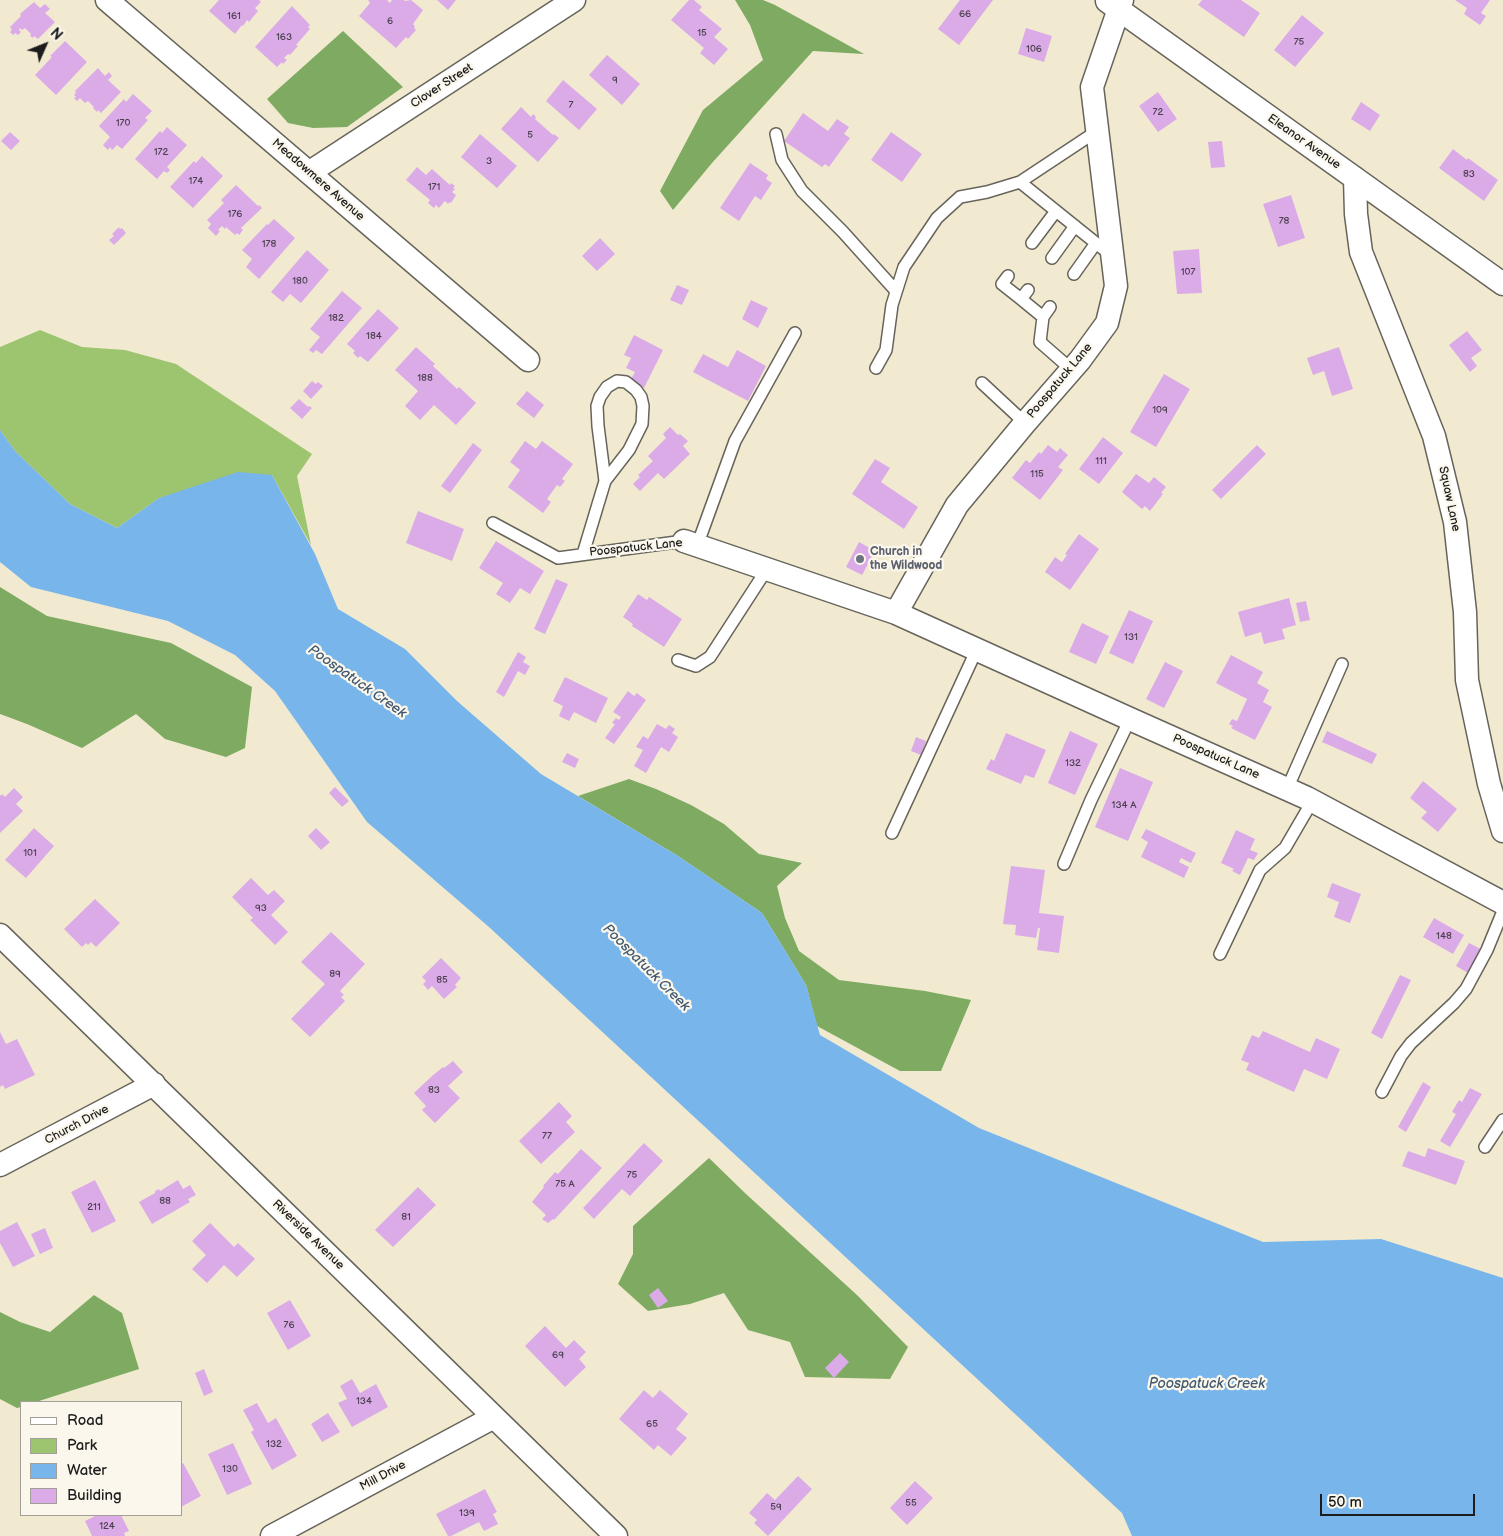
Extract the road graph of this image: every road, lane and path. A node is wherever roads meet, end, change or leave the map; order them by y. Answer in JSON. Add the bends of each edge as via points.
{"nodes":[{"id":1,"x":107,"y":0,"type":"edge"},
{"id":2,"x":574,"y":0,"type":"edge"},
{"id":3,"x":1115,"y":3,"type":"edge"},
{"id":4,"x":1097,"y":131,"type":"junction"},
{"id":5,"x":776,"y":134,"type":"dead end"},
{"id":6,"x":310,"y":172,"type":"junction"},
{"id":7,"x":1355,"y":178,"type":"junction"},
{"id":8,"x":1020,"y":182,"type":"junction"},
{"id":9,"x":1056,"y":211,"type":"junction"},
{"id":10,"x":1075,"y":226,"type":"junction"},
{"id":11,"x":1032,"y":243,"type":"dead end"},
{"id":12,"x":1104,"y":250,"type":"junction"},
{"id":13,"x":1052,"y":258,"type":"dead end"},
{"id":14,"x":1074,"y":274,"type":"dead end"},
{"id":15,"x":1008,"y":276,"type":"dead end"},
{"id":16,"x":1503,"y":284,"type":"edge"},
{"id":17,"x":1028,"y":290,"type":"dead end"},
{"id":18,"x":896,"y":291,"type":"junction"},
{"id":19,"x":1021,"y":299,"type":"junction"},
{"id":20,"x":1050,"y":307,"type":"dead end"},
{"id":21,"x":1043,"y":317,"type":"junction"},
{"id":22,"x":796,"y":333,"type":"dead end"},
{"id":23,"x":528,"y":360,"type":"dead end"},
{"id":24,"x":876,"y":368,"type":"dead end"},
{"id":25,"x":1072,"y":370,"type":"junction"},
{"id":26,"x":982,"y":383,"type":"dead end"},
{"id":27,"x":1025,"y":423,"type":"junction"},
{"id":28,"x":605,"y":481,"type":"junction"},
{"id":29,"x":493,"y":523,"type":"dead end"},
{"id":30,"x":691,"y":544,"type":"junction"},
{"id":31,"x":583,"y":554,"type":"junction"},
{"id":32,"x":767,"y":569,"type":"junction"},
{"id":33,"x":896,"y":613,"type":"junction"},
{"id":34,"x":977,"y":649,"type":"junction"},
{"id":35,"x":678,"y":660,"type":"dead end"},
{"id":36,"x":1342,"y":664,"type":"dead end"},
{"id":37,"x":1130,"y":719,"type":"junction"},
{"id":38,"x":1287,"y":789,"type":"junction"},
{"id":39,"x":1313,"y":800,"type":"junction"},
{"id":40,"x":1503,"y":831,"type":"edge"},
{"id":41,"x":892,"y":833,"type":"dead end"},
{"id":42,"x":1064,"y":864,"type":"dead end"},
{"id":43,"x":1503,"y":903,"type":"edge"},
{"id":44,"x":1503,"y":911,"type":"edge"},
{"id":45,"x":0,"y":935,"type":"edge"},
{"id":46,"x":1220,"y":954,"type":"dead end"},
{"id":47,"x":154,"y":1084,"type":"junction"},
{"id":48,"x":1382,"y":1092,"type":"dead end"},
{"id":49,"x":1503,"y":1120,"type":"edge"},
{"id":50,"x":1485,"y":1147,"type":"dead end"},
{"id":51,"x":0,"y":1165,"type":"edge"},
{"id":52,"x":494,"y":1417,"type":"junction"},
{"id":53,"x":272,"y":1536,"type":"edge"},
{"id":54,"x":616,"y":1536,"type":"edge"}],
"edges":[{"from":1,"to":6,"type":"street","name":"Meadowmere Avenue"},
{"from":2,"to":6,"type":"street","name":"Clover Street"},
{"from":3,"to":4,"type":"street","name":"Poospatuck Lane","via":[[1092,87]]},
{"from":3,"to":7,"type":"street","name":"Eleanor Avenue"},
{"from":4,"to":8,"type":"lane"},
{"from":4,"to":12,"type":"street","name":"Poospatuck Lane"},
{"from":5,"to":18,"type":"lane","via":[[782,160],[802,191]]},
{"from":6,"to":23,"type":"street","name":"Meadowmere Avenue"},
{"from":7,"to":16,"type":"street","name":"Eleanor Avenue"},
{"from":7,"to":40,"type":"street","name":"Squaw Lane","via":[[1362,252],[1434,436],[1455,522],[1465,612],[1467,680],[1489,784]]},
{"from":8,"to":9,"type":"lane"},
{"from":8,"to":18,"type":"lane","via":[[960,197],[936,218],[904,267]]},
{"from":9,"to":10,"type":"lane"},
{"from":9,"to":11,"type":"lane"},
{"from":10,"to":12,"type":"lane"},
{"from":10,"to":13,"type":"lane"},
{"from":12,"to":14,"type":"lane"},
{"from":12,"to":25,"type":"street","name":"Poospatuck Lane","via":[[1116,286],[1107,323]]},
{"from":15,"to":19,"type":"lane","via":[[1002,284]]},
{"from":17,"to":19,"type":"lane"},
{"from":18,"to":24,"type":"lane","via":[[886,350]]},
{"from":19,"to":21,"type":"lane"},
{"from":20,"to":21,"type":"lane"},
{"from":21,"to":25,"type":"lane","via":[[1040,342]]},
{"from":22,"to":30,"type":"lane","via":[[735,442]]},
{"from":25,"to":27,"type":"street","name":"Poospatuck Lane"},
{"from":26,"to":27,"type":"lane"},
{"from":27,"to":33,"type":"street","name":"Poospatuck Lane","via":[[957,505]]},
{"from":28,"to":28,"type":"lane","via":[[629,450],[642,424],[644,406],[641,397],[626,382],[617,381],[607,387],[597,406]]},
{"from":28,"to":31,"type":"lane"},
{"from":29,"to":31,"type":"lane","name":"Poospatuck Lane","via":[[558,558]]},
{"from":30,"to":31,"type":"lane","name":"Poospatuck Lane"},
{"from":30,"to":32,"type":"street","name":"Poospatuck Lane"},
{"from":32,"to":33,"type":"street","name":"Poospatuck Lane"},
{"from":32,"to":35,"type":"lane","via":[[710,657],[696,666]]},
{"from":33,"to":34,"type":"street","name":"Poospatuck Lane"},
{"from":34,"to":37,"type":"street","name":"Poospatuck Lane"},
{"from":34,"to":41,"type":"lane"},
{"from":36,"to":38,"type":"lane"},
{"from":37,"to":38,"type":"street","name":"Poospatuck Lane"},
{"from":37,"to":42,"type":"lane"},
{"from":38,"to":39,"type":"street","name":"Poospatuck Lane"},
{"from":39,"to":43,"type":"street","name":"Poospatuck Lane"},
{"from":39,"to":46,"type":"lane","via":[[1285,848],[1260,870]]},
{"from":44,"to":48,"type":"lane","via":[[1466,989],[1411,1043]]},
{"from":45,"to":47,"type":"street","name":"Riverside Avenue"},
{"from":47,"to":51,"type":"street","name":"Church Drive"},
{"from":47,"to":52,"type":"street","name":"Riverside Avenue"},
{"from":49,"to":50,"type":"lane"},
{"from":52,"to":53,"type":"street","name":"Mill Drive"},
{"from":52,"to":54,"type":"street","name":"Riverside Avenue"}]}
